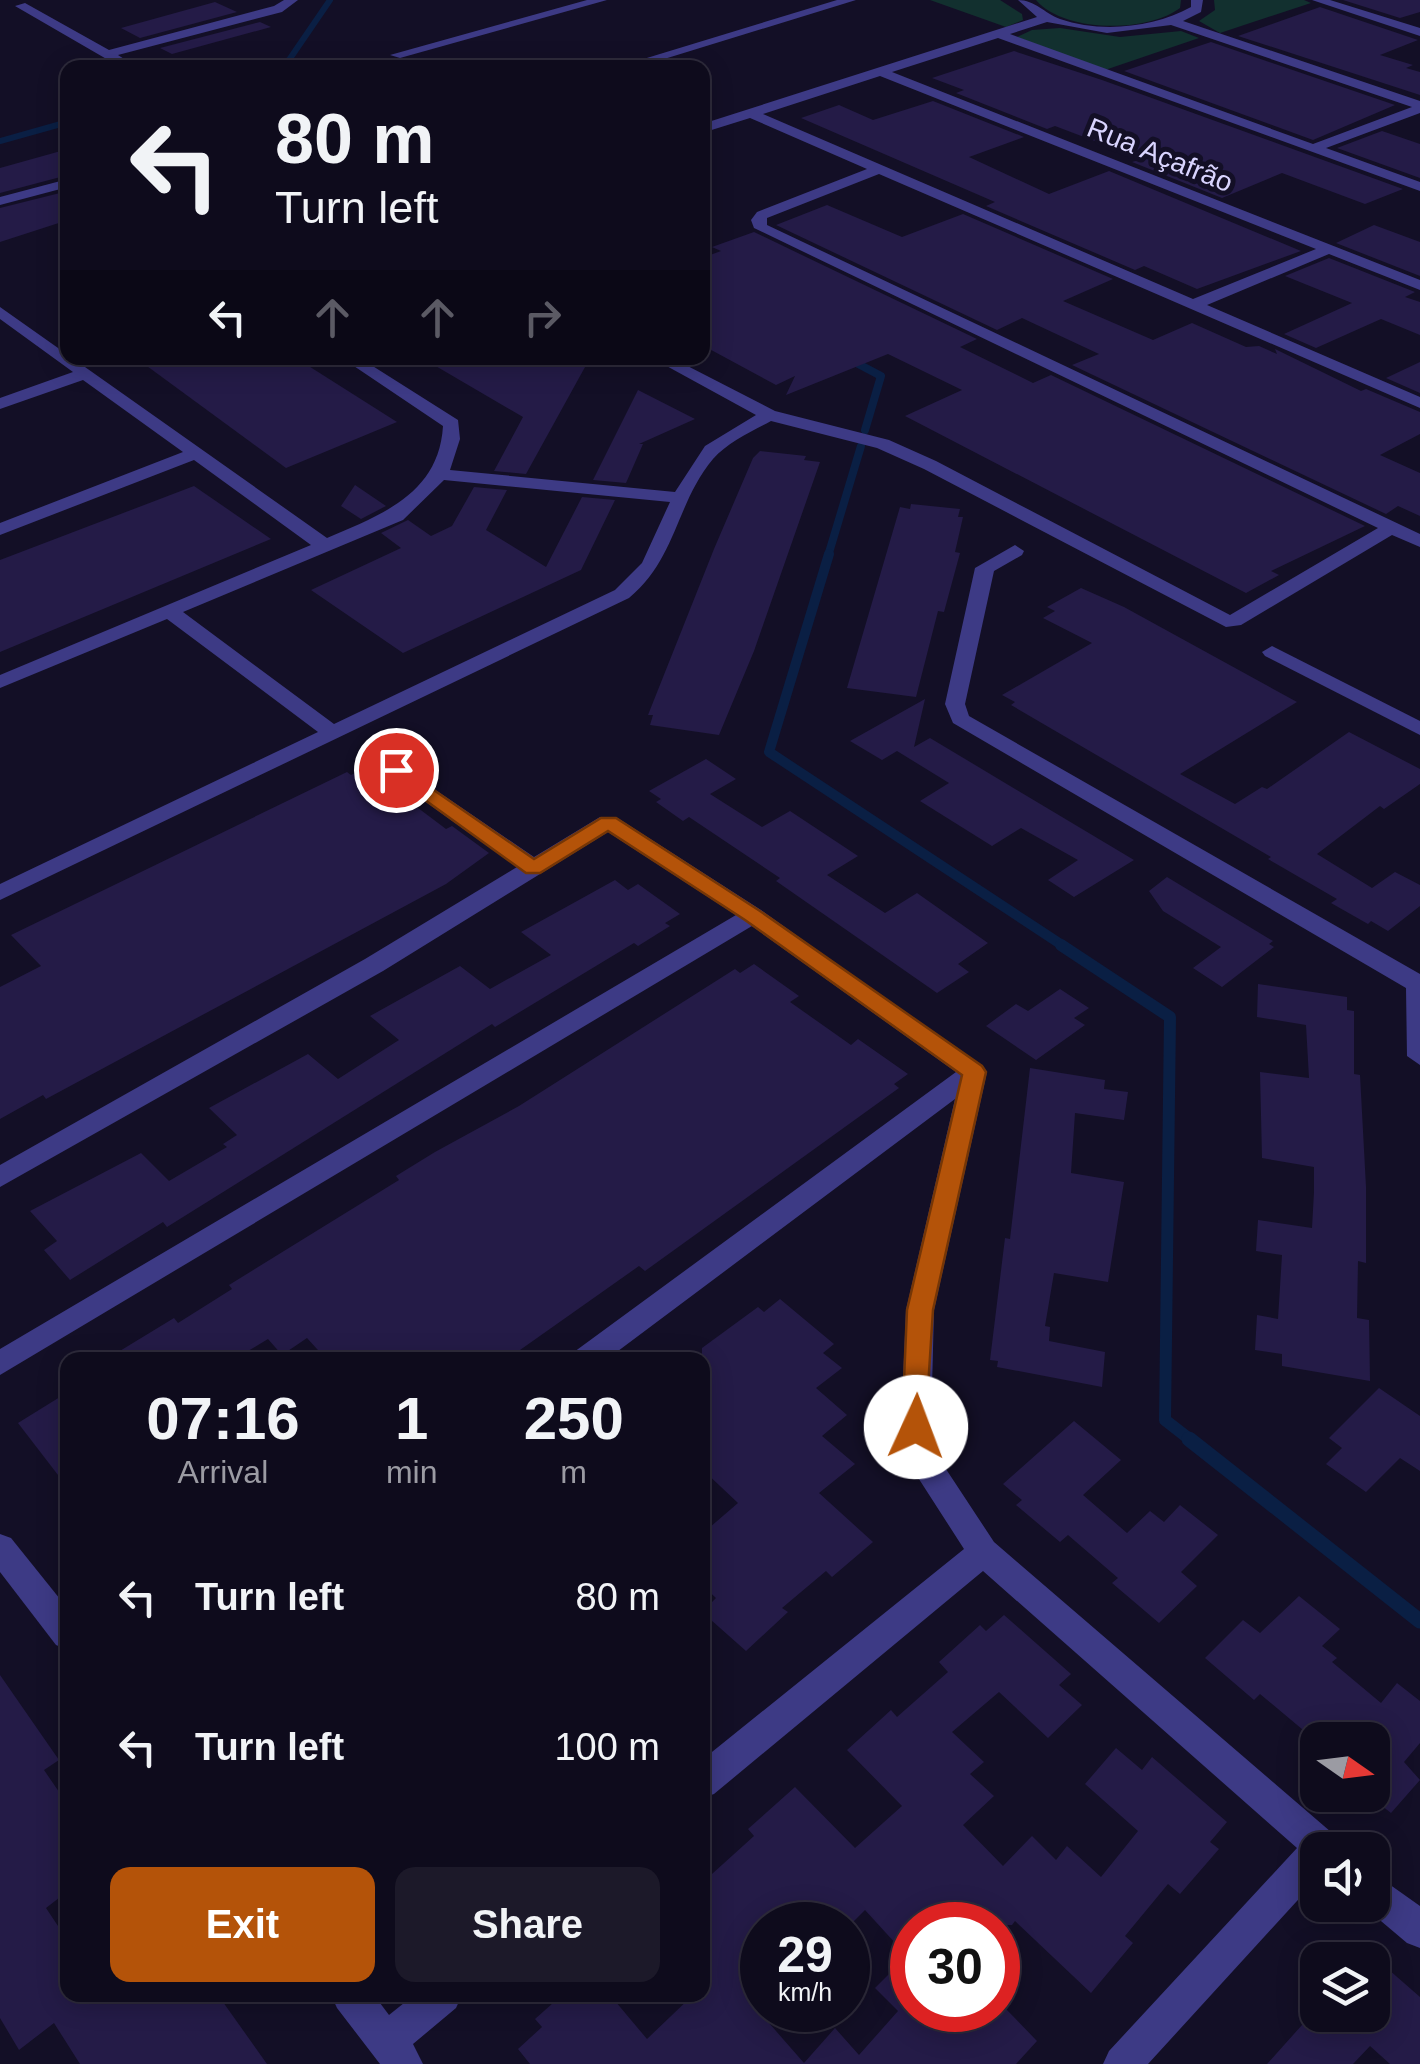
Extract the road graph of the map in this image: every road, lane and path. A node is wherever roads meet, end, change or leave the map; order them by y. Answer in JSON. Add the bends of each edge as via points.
{"nodes":[{"id":1,"x":44,"y":0,"type":"edge"},
{"id":2,"x":292,"y":0,"type":"edge"},
{"id":3,"x":600,"y":0,"type":"edge"},
{"id":4,"x":850,"y":0,"type":"edge"},
{"id":5,"x":1024,"y":0,"type":"edge"},
{"id":6,"x":1197,"y":0,"type":"edge"},
{"id":7,"x":1318,"y":0,"type":"edge"},
{"id":8,"x":1047,"y":18,"type":"junction"},
{"id":9,"x":1174,"y":22,"type":"junction"},
{"id":10,"x":1420,"y":32,"type":"edge"},
{"id":11,"x":999,"y":34,"type":"junction"},
{"id":12,"x":108,"y":54,"type":"junction"},
{"id":13,"x":118,"y":60,"type":"edge"},
{"id":14,"x":406,"y":60,"type":"edge"},
{"id":15,"x":647,"y":60,"type":"edge"},
{"id":16,"x":881,"y":72,"type":"junction"},
{"id":17,"x":1420,"y":106,"type":"edge"},
{"id":18,"x":752,"y":114,"type":"junction"},
{"id":19,"x":710,"y":127,"type":"edge"},
{"id":20,"x":1314,"y":148,"type":"junction"},
{"id":21,"x":880,"y":169,"type":"junction"},
{"id":22,"x":60,"y":185,"type":"edge"},
{"id":23,"x":1420,"y":186,"type":"edge"},
{"id":24,"x":0,"y":201,"type":"edge"},
{"id":25,"x":1329,"y":249,"type":"junction"},
{"id":26,"x":1420,"y":284,"type":"edge"},
{"id":27,"x":1193,"y":305,"type":"junction"},
{"id":28,"x":0,"y":312,"type":"edge"},
{"id":29,"x":60,"y":356,"type":"edge"},
{"id":30,"x":72,"y":365,"type":"edge"},
{"id":31,"x":361,"y":365,"type":"edge"},
{"id":32,"x":674,"y":365,"type":"edge"},
{"id":33,"x":84,"y":374,"type":"junction"},
{"id":34,"x":1420,"y":403,"type":"edge"},
{"id":35,"x":0,"y":404,"type":"edge"},
{"id":36,"x":770,"y":415,"type":"junction"},
{"id":37,"x":193,"y":454,"type":"junction"},
{"id":38,"x":440,"y":474,"type":"junction"},
{"id":39,"x":682,"y":498,"type":"junction"},
{"id":40,"x":1391,"y":528,"type":"junction"},
{"id":41,"x":0,"y":529,"type":"edge"},
{"id":42,"x":1420,"y":541,"type":"edge"},
{"id":43,"x":325,"y":546,"type":"junction"},
{"id":44,"x":1016,"y":551,"type":"dead end"},
{"id":45,"x":169,"y":611,"type":"junction"},
{"id":46,"x":1272,"y":652,"type":"dead end"},
{"id":47,"x":0,"y":682,"type":"edge"},
{"id":48,"x":1420,"y":729,"type":"edge"},
{"id":49,"x":331,"y":732,"type":"junction"},
{"id":50,"x":396,"y":770,"type":"dead end"},
{"id":51,"x":533,"y":868,"type":"junction"},
{"id":52,"x":0,"y":894,"type":"edge"},
{"id":53,"x":752,"y":916,"type":"junction"},
{"id":54,"x":1419,"y":985,"type":"edge"},
{"id":55,"x":1420,"y":1056,"type":"edge"},
{"id":56,"x":974,"y":1072,"type":"junction"},
{"id":57,"x":0,"y":1177,"type":"edge"},
{"id":58,"x":595,"y":1352,"type":"edge"},
{"id":59,"x":0,"y":1363,"type":"edge"},
{"id":60,"x":0,"y":1548,"type":"edge"},
{"id":61,"x":983,"y":1552,"type":"junction"},
{"id":62,"x":60,"y":1625,"type":"edge"},
{"id":63,"x":710,"y":1775,"type":"edge"},
{"id":64,"x":1301,"y":1832,"type":"edge"},
{"id":65,"x":1300,"y":1873,"type":"edge"},
{"id":66,"x":1390,"y":1905,"type":"edge"},
{"id":67,"x":1420,"y":1930,"type":"edge"},
{"id":68,"x":355,"y":2002,"type":"edge"},
{"id":69,"x":437,"y":2002,"type":"edge"},
{"id":70,"x":395,"y":2053,"type":"edge"},
{"id":71,"x":1122,"y":2064,"type":"edge"}],
"edges":[{"from":1,"to":12,"type":"street","via":[[16,7]]},
{"from":2,"to":12,"type":"street"},
{"from":3,"to":14,"type":"street","via":[[396,55]]},
{"from":4,"to":15,"type":"street"},
{"from":5,"to":8,"type":"street"},
{"from":6,"to":9,"type":"street","via":[[1197,9]]},
{"from":7,"to":10,"type":"street"},
{"from":8,"to":9,"type":"street","via":[[1117,29]]},
{"from":8,"to":11,"type":"street"},
{"from":9,"to":17,"type":"street"},
{"from":11,"to":16,"type":"street"},
{"from":11,"to":20,"type":"street"},
{"from":12,"to":13,"type":"street"},
{"from":16,"to":18,"type":"street"},
{"from":16,"to":25,"type":"street","name":"Rua Açafrão"},
{"from":17,"to":20,"type":"street"},
{"from":18,"to":19,"type":"street"},
{"from":18,"to":21,"type":"street"},
{"from":20,"to":23,"type":"street"},
{"from":21,"to":27,"type":"street"},
{"from":21,"to":40,"type":"street","via":[[762,215],[761,228]]},
{"from":22,"to":24,"type":"street"},
{"from":25,"to":26,"type":"street","name":"Rua Açafrão"},
{"from":25,"to":27,"type":"street"},
{"from":27,"to":34,"type":"street"},
{"from":28,"to":29,"type":"street"},
{"from":30,"to":33,"type":"street"},
{"from":31,"to":38,"type":"street","via":[[452,424]]},
{"from":32,"to":36,"type":"street"},
{"from":33,"to":35,"type":"street"},
{"from":33,"to":37,"type":"street"},
{"from":36,"to":39,"type":"street","via":[[707,454]]},
{"from":36,"to":40,"type":"street","via":[[883,444],[1226,621]]},
{"from":37,"to":41,"type":"street"},
{"from":37,"to":43,"type":"street"},
{"from":38,"to":39,"type":"street"},
{"from":38,"to":43,"type":"street","via":[[396,516]]},
{"from":39,"to":49,"type":"street","via":[[641,582]]},
{"from":40,"to":42,"type":"street"},
{"from":43,"to":45,"type":"street"},
{"from":44,"to":54,"type":"street","via":[[985,568],[955,704],[960,719]]},
{"from":45,"to":47,"type":"street"},
{"from":45,"to":49,"type":"street"},
{"from":46,"to":48,"type":"street"},
{"from":49,"to":52,"type":"street"},
{"from":50,"to":51,"type":"street"},
{"from":51,"to":53,"type":"street","via":[[608,822]]},
{"from":51,"to":57,"type":"street"},
{"from":53,"to":56,"type":"street"},
{"from":53,"to":59,"type":"street"},
{"from":54,"to":55,"type":"street"},
{"from":56,"to":58,"type":"street"},
{"from":56,"to":61,"type":"street","via":[[920,1310],[916,1427],[928,1467]]},
{"from":60,"to":62,"type":"street"},
{"from":61,"to":63,"type":"street"},
{"from":61,"to":64,"type":"street"},
{"from":65,"to":71,"type":"street"},
{"from":66,"to":67,"type":"street"},
{"from":68,"to":70,"type":"street"},
{"from":69,"to":70,"type":"street"}]}
